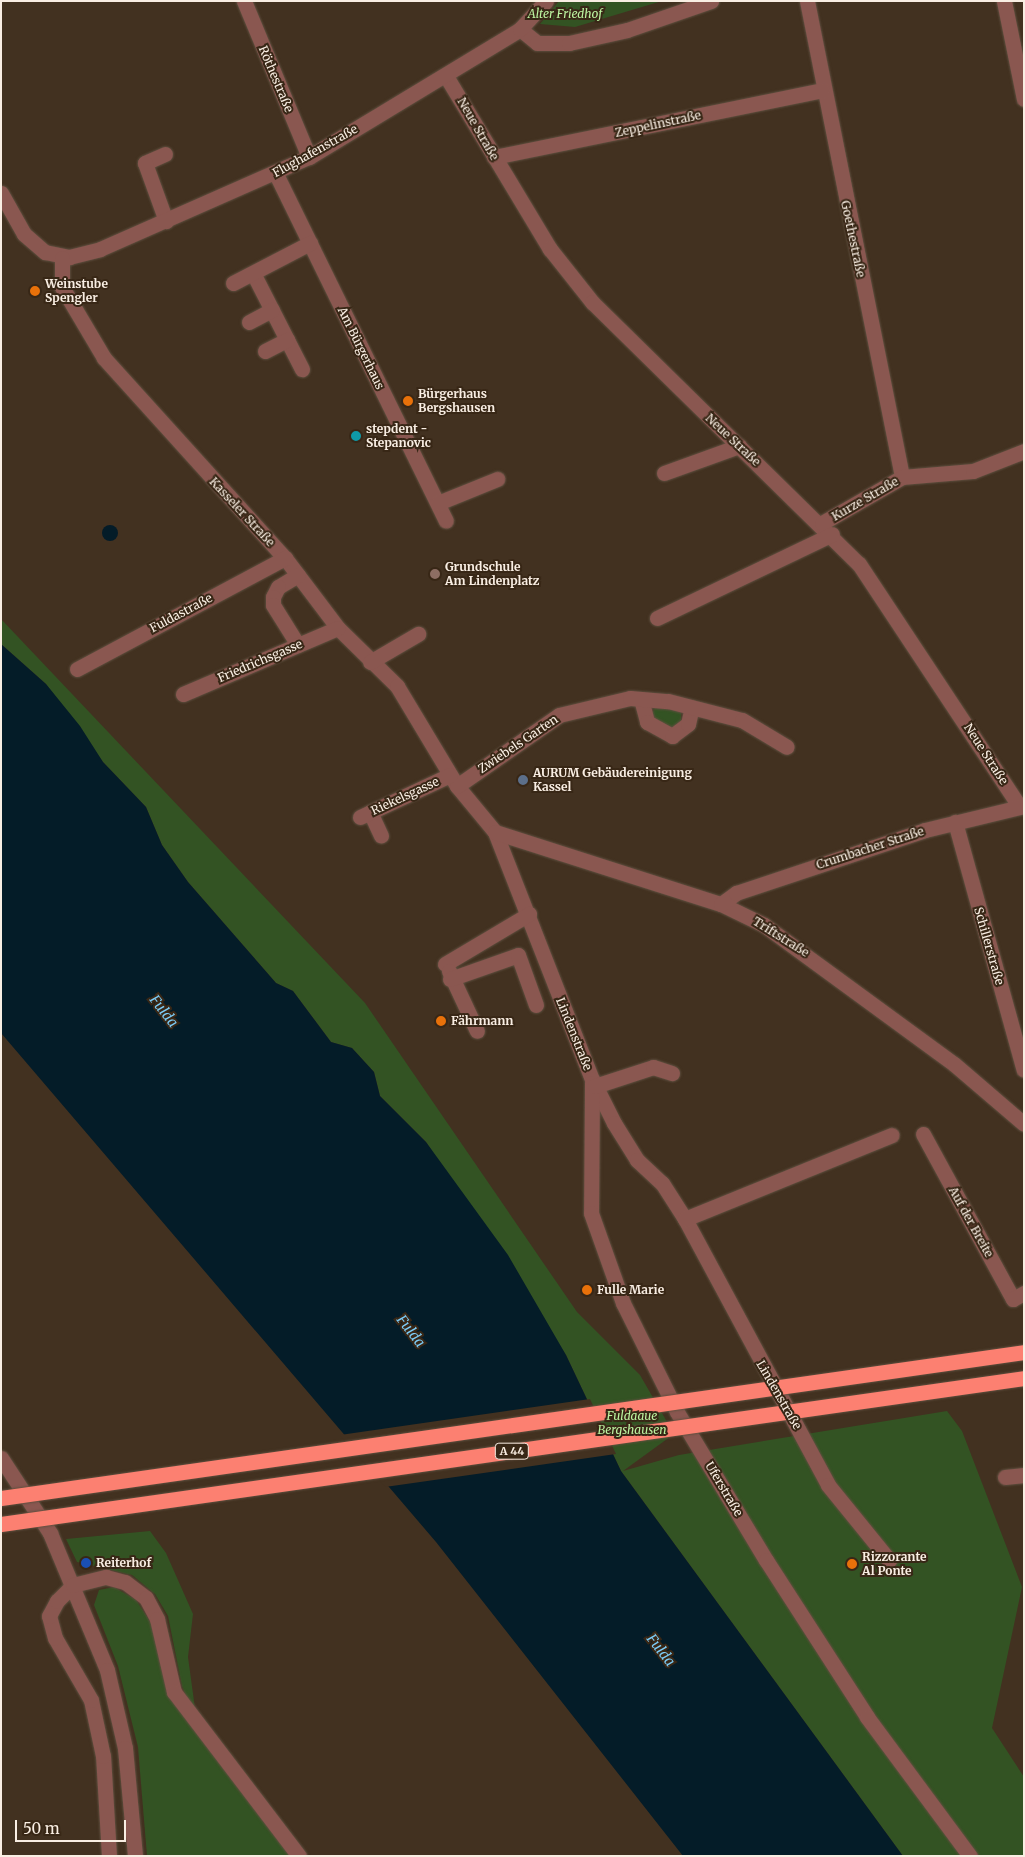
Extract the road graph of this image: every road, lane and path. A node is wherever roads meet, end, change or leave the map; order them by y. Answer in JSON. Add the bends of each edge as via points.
{"nodes":[{"id":1,"x":244,"y":1,"type":"edge"},
{"id":2,"x":546,"y":1,"type":"edge"},
{"id":3,"x":710,"y":1,"type":"edge"},
{"id":4,"x":807,"y":1,"type":"edge"},
{"id":5,"x":1004,"y":1,"type":"edge"},
{"id":6,"x":520,"y":29,"type":"junction"},
{"id":7,"x":446,"y":76,"type":"junction"},
{"id":8,"x":822,"y":90,"type":"junction"},
{"id":9,"x":1024,"y":99,"type":"edge"},
{"id":10,"x":166,"y":154,"type":"dead end"},
{"id":11,"x":309,"y":157,"type":"junction"},
{"id":12,"x":494,"y":157,"type":"junction"},
{"id":13,"x":276,"y":174,"type":"junction"},
{"id":14,"x":1,"y":193,"type":"edge"},
{"id":15,"x":166,"y":221,"type":"junction"},
{"id":16,"x":310,"y":243,"type":"junction"},
{"id":17,"x":62,"y":258,"type":"junction"},
{"id":18,"x":254,"y":273,"type":"junction"},
{"id":19,"x":233,"y":283,"type":"dead end"},
{"id":20,"x":272,"y":310,"type":"junction"},
{"id":21,"x":249,"y":322,"type":"dead end"},
{"id":22,"x":287,"y":340,"type":"junction"},
{"id":23,"x":265,"y":351,"type":"dead end"},
{"id":24,"x":302,"y":369,"type":"dead end"},
{"id":25,"x":739,"y":446,"type":"junction"},
{"id":26,"x":1024,"y":451,"type":"edge"},
{"id":27,"x":664,"y":473,"type":"dead end"},
{"id":28,"x":902,"y":477,"type":"junction"},
{"id":29,"x":497,"y":479,"type":"dead end"},
{"id":30,"x":438,"y":503,"type":"junction"},
{"id":31,"x":446,"y":521,"type":"dead end"},
{"id":32,"x":827,"y":529,"type":"junction"},
{"id":33,"x":285,"y":558,"type":"junction"},
{"id":34,"x":298,"y":575,"type":"junction"},
{"id":35,"x":656,"y":618,"type":"dead end"},
{"id":36,"x":338,"y":628,"type":"junction"},
{"id":37,"x":418,"y":634,"type":"dead end"},
{"id":38,"x":298,"y":645,"type":"junction"},
{"id":39,"x":370,"y":662,"type":"junction"},
{"id":40,"x":77,"y":669,"type":"dead end"},
{"id":41,"x":183,"y":694,"type":"dead end"},
{"id":42,"x":641,"y":699,"type":"junction"},
{"id":43,"x":692,"y":707,"type":"junction"},
{"id":44,"x":787,"y":747,"type":"dead end"},
{"id":45,"x":454,"y":780,"type":"junction"},
{"id":46,"x":1022,"y":806,"type":"edge"},
{"id":47,"x":955,"y":822,"type":"junction"},
{"id":48,"x":495,"y":832,"type":"junction"},
{"id":49,"x":381,"y":836,"type":"dead end"},
{"id":50,"x":722,"y":904,"type":"junction"},
{"id":51,"x":529,"y":914,"type":"junction"},
{"id":52,"x":450,"y":979,"type":"junction"},
{"id":53,"x":536,"y":1005,"type":"dead end"},
{"id":54,"x":478,"y":1031,"type":"dead end"},
{"id":55,"x":1024,"y":1070,"type":"edge"},
{"id":56,"x":672,"y":1073,"type":"dead end"},
{"id":57,"x":594,"y":1082,"type":"junction"},
{"id":58,"x":1024,"y":1124,"type":"edge"},
{"id":59,"x":922,"y":1134,"type":"dead end"},
{"id":60,"x":892,"y":1135,"type":"dead end"},
{"id":61,"x":685,"y":1218,"type":"junction"},
{"id":62,"x":1024,"y":1293,"type":"edge"},
{"id":63,"x":1024,"y":1352,"type":"edge"},
{"id":64,"x":1024,"y":1378,"type":"edge"},
{"id":65,"x":1,"y":1458,"type":"edge"},
{"id":66,"x":1024,"y":1474,"type":"edge"},
{"id":67,"x":1005,"y":1478,"type":"dead end"},
{"id":68,"x":1,"y":1498,"type":"edge"},
{"id":69,"x":1,"y":1524,"type":"edge"},
{"id":70,"x":889,"y":1560,"type":"dead end"},
{"id":71,"x":73,"y":1585,"type":"junction"},
{"id":72,"x":109,"y":1856,"type":"edge"},
{"id":73,"x":135,"y":1856,"type":"edge"},
{"id":74,"x":299,"y":1856,"type":"edge"},
{"id":75,"x":970,"y":1856,"type":"edge"}],
"edges":[{"from":1,"to":11,"type":"street","name":"Röthestraße"},
{"from":2,"to":6,"type":"street","name":"Flughafenstraße"},
{"from":3,"to":6,"type":"street","via":[[627,30],[569,43],[537,43]]},
{"from":4,"to":8,"type":"street","name":"Goethestraße"},
{"from":5,"to":9,"type":"street"},
{"from":6,"to":7,"type":"street","name":"Flughafenstraße"},
{"from":7,"to":11,"type":"street","name":"Flughafenstraße"},
{"from":7,"to":12,"type":"street","name":"Neue Straße"},
{"from":8,"to":12,"type":"street","name":"Zeppelinstraße"},
{"from":8,"to":28,"type":"street","name":"Goethestraße"},
{"from":10,"to":15,"type":"street","via":[[145,163]]},
{"from":11,"to":13,"type":"street","name":"Flughafenstraße"},
{"from":12,"to":25,"type":"street","name":"Neue Straße","via":[[550,249],[592,302]]},
{"from":13,"to":15,"type":"street","name":"Flughafenstraße"},
{"from":13,"to":16,"type":"street","name":"Am Bürgerhaus"},
{"from":14,"to":17,"type":"street","via":[[24,234],[45,252]]},
{"from":15,"to":17,"type":"street","name":"Flughafenstraße","via":[[100,250]]},
{"from":16,"to":18,"type":"street"},
{"from":16,"to":30,"type":"street","name":"Am Bürgerhaus"},
{"from":17,"to":33,"type":"street","name":"Kasseler Straße","via":[[62,287],[95,345]]},
{"from":18,"to":19,"type":"street"},
{"from":18,"to":20,"type":"street"},
{"from":20,"to":21,"type":"street"},
{"from":20,"to":22,"type":"street"},
{"from":22,"to":23,"type":"street"},
{"from":22,"to":24,"type":"street"},
{"from":25,"to":27,"type":"street"},
{"from":25,"to":32,"type":"street","name":"Neue Straße"},
{"from":26,"to":28,"type":"street","name":"Kurze Straße","via":[[973,471]]},
{"from":28,"to":32,"type":"street","name":"Kurze Straße"},
{"from":29,"to":30,"type":"street"},
{"from":30,"to":31,"type":"street","name":"Am Bürgerhaus"},
{"from":32,"to":35,"type":"street","name":"Kurze Straße"},
{"from":32,"to":46,"type":"street","name":"Neue Straße","via":[[896,614]]},
{"from":33,"to":34,"type":"street","name":"Kasseler Straße"},
{"from":33,"to":40,"type":"street","name":"Fuldastraße"},
{"from":34,"to":36,"type":"street","name":"Kasseler Straße"},
{"from":34,"to":38,"type":"street","via":[[278,587],[273,597],[273,605]]},
{"from":36,"to":38,"type":"street","name":"Friedrichsgasse"},
{"from":36,"to":39,"type":"street","name":"Kasseler Straße"},
{"from":37,"to":39,"type":"street"},
{"from":38,"to":41,"type":"street","name":"Friedrichsgasse"},
{"from":39,"to":45,"type":"street","name":"Kasseler Straße","via":[[399,689]]},
{"from":42,"to":43,"type":"street","name":"Zwiebels Garten"},
{"from":42,"to":43,"type":"street","via":[[647,722],[672,736],[688,724]]},
{"from":42,"to":45,"type":"street","name":"Zwiebels Garten","via":[[559,715]]},
{"from":43,"to":44,"type":"street","name":"Zwiebels Garten","via":[[742,720]]},
{"from":45,"to":48,"type":"street","name":"Kasseler Straße"},
{"from":45,"to":49,"type":"street","name":"Riekelsgasse","via":[[366,814]]},
{"from":46,"to":47,"type":"street","name":"Crumbacher Straße"},
{"from":47,"to":50,"type":"street","name":"Crumbacher Straße","via":[[736,893]]},
{"from":47,"to":55,"type":"street","name":"Schillerstraße"},
{"from":48,"to":50,"type":"street","name":"Triftstraße"},
{"from":48,"to":51,"type":"street","name":"Lindenstraße"},
{"from":50,"to":58,"type":"street","name":"Triftstraße","via":[[805,951],[954,1064]]},
{"from":51,"to":52,"type":"street","via":[[447,963]]},
{"from":51,"to":57,"type":"street","name":"Lindenstraße"},
{"from":52,"to":53,"type":"street","via":[[518,955]]},
{"from":52,"to":54,"type":"street"},
{"from":56,"to":57,"type":"street","via":[[653,1067]]},
{"from":57,"to":61,"type":"street","name":"Lindenstraße","via":[[637,1160],[662,1183]]},
{"from":57,"to":75,"type":"street","name":"Uferstraße","via":[[591,1213],[623,1303],[677,1412],[766,1560],[867,1717]]},
{"from":59,"to":62,"type":"street","name":"Auf der Breite","via":[[1013,1299]]},
{"from":60,"to":61,"type":"street"},
{"from":61,"to":70,"type":"street","name":"Lindenstraße","via":[[828,1485]]},
{"from":63,"to":68,"type":"highway","number":"A 44","bridge":true},
{"from":64,"to":69,"type":"highway","number":"A 44","bridge":true},
{"from":65,"to":71,"type":"street","via":[[50,1533]]},
{"from":66,"to":67,"type":"street"},
{"from":71,"to":72,"type":"street","via":[[57,1601],[49,1616],[55,1638],[91,1700],[103,1756]]},
{"from":71,"to":73,"type":"street","via":[[107,1670],[123,1738]]},
{"from":71,"to":74,"type":"street","via":[[106,1577],[125,1582],[146,1598],[157,1619],[174,1692]]}]}
